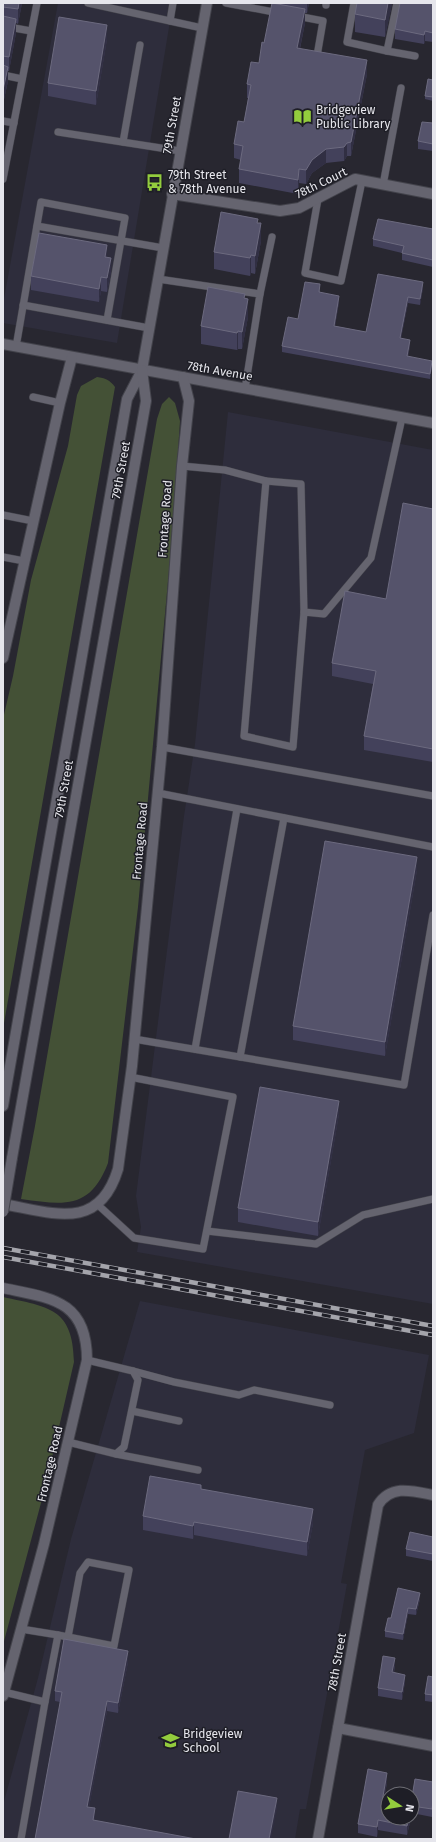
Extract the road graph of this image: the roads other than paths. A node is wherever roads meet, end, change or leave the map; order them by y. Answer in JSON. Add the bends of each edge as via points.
{"nodes":[{"id":1,"x":37,"y":3,"type":"edge"},
{"id":2,"x":88,"y":3,"type":"edge"},
{"id":3,"x":173,"y":3,"type":"edge"},
{"id":4,"x":207,"y":3,"type":"edge"},
{"id":5,"x":226,"y":3,"type":"edge"},
{"id":6,"x":354,"y":3,"type":"edge"},
{"id":7,"x":397,"y":3,"type":"edge"},
{"id":8,"x":170,"y":21,"type":"junction"},
{"id":9,"x":3,"y":26,"type":"edge"},
{"id":10,"x":202,"y":28,"type":"junction"},
{"id":11,"x":31,"y":31,"type":"junction"},
{"id":12,"x":140,"y":45,"type":"dead end"},
{"id":13,"x":387,"y":51,"type":"junction"},
{"id":14,"x":317,"y":56,"type":"edge"},
{"id":15,"x":415,"y":56,"type":"dead end"},
{"id":16,"x":3,"y":75,"type":"edge"},
{"id":17,"x":22,"y":79,"type":"junction"},
{"id":18,"x":401,"y":88,"type":"dead end"},
{"id":19,"x":3,"y":121,"type":"edge"},
{"id":20,"x":14,"y":123,"type":"junction"},
{"id":21,"x":58,"y":132,"type":"dead end"},
{"id":22,"x":123,"y":142,"type":"junction"},
{"id":23,"x":180,"y":151,"type":"junction"},
{"id":24,"x":4,"y":170,"type":"edge"},
{"id":25,"x":3,"y":179,"type":"edge"},
{"id":26,"x":362,"y":181,"type":"junction"},
{"id":27,"x":383,"y":185,"type":"junction"},
{"id":28,"x":172,"y":194,"type":"junction"},
{"id":29,"x":433,"y":194,"type":"edge"},
{"id":30,"x":318,"y":199,"type":"junction"},
{"id":31,"x":37,"y":226,"type":"junction"},
{"id":32,"x":272,"y":237,"type":"dead end"},
{"id":33,"x":121,"y":241,"type":"junction"},
{"id":34,"x":163,"y":248,"type":"junction"},
{"id":35,"x":158,"y":279,"type":"junction"},
{"id":36,"x":260,"y":294,"type":"junction"},
{"id":37,"x":24,"y":305,"type":"junction"},
{"id":38,"x":107,"y":320,"type":"junction"},
{"id":39,"x":149,"y":328,"type":"junction"},
{"id":40,"x":3,"y":344,"type":"edge"},
{"id":41,"x":16,"y":347,"type":"junction"},
{"id":42,"x":72,"y":357,"type":"junction"},
{"id":43,"x":142,"y":370,"type":"junction"},
{"id":44,"x":183,"y":377,"type":"junction"},
{"id":45,"x":245,"y":389,"type":"junction"},
{"id":46,"x":33,"y":397,"type":"dead end"},
{"id":47,"x":60,"y":403,"type":"junction"},
{"id":48,"x":402,"y":418,"type":"junction"},
{"id":49,"x":433,"y":423,"type":"edge"},
{"id":50,"x":182,"y":466,"type":"junction"},
{"id":51,"x":266,"y":481,"type":"junction"},
{"id":52,"x":3,"y":515,"type":"edge"},
{"id":53,"x":34,"y":521,"type":"junction"},
{"id":54,"x":3,"y":556,"type":"edge"},
{"id":55,"x":24,"y":561,"type":"junction"},
{"id":56,"x":304,"y":612,"type":"junction"},
{"id":57,"x":3,"y":658,"type":"edge"},
{"id":58,"x":162,"y":747,"type":"junction"},
{"id":59,"x":158,"y":793,"type":"junction"},
{"id":60,"x":433,"y":796,"type":"edge"},
{"id":61,"x":237,"y":809,"type":"junction"},
{"id":62,"x":284,"y":818,"type":"junction"},
{"id":63,"x":433,"y":847,"type":"edge"},
{"id":64,"x":433,"y":915,"type":"edge"},
{"id":65,"x":134,"y":1039,"type":"junction"},
{"id":66,"x":195,"y":1049,"type":"junction"},
{"id":67,"x":240,"y":1057,"type":"junction"},
{"id":68,"x":130,"y":1077,"type":"junction"},
{"id":69,"x":3,"y":1106,"type":"edge"},
{"id":70,"x":433,"y":1199,"type":"edge"},
{"id":71,"x":3,"y":1204,"type":"edge"},
{"id":72,"x":97,"y":1204,"type":"junction"},
{"id":73,"x":3,"y":1212,"type":"edge"},
{"id":74,"x":206,"y":1231,"type":"junction"},
{"id":75,"x":3,"y":1288,"type":"edge"},
{"id":76,"x":87,"y":1360,"type":"junction"},
{"id":77,"x":133,"y":1372,"type":"junction"},
{"id":78,"x":330,"y":1405,"type":"dead end"},
{"id":79,"x":132,"y":1411,"type":"junction"},
{"id":80,"x":179,"y":1421,"type":"dead end"},
{"id":81,"x":68,"y":1442,"type":"junction"},
{"id":82,"x":116,"y":1454,"type":"junction"},
{"id":83,"x":198,"y":1470,"type":"dead end"},
{"id":84,"x":433,"y":1495,"type":"edge"},
{"id":85,"x":21,"y":1628,"type":"junction"},
{"id":86,"x":58,"y":1635,"type":"junction"},
{"id":87,"x":68,"y":1637,"type":"junction"},
{"id":88,"x":4,"y":1694,"type":"edge"},
{"id":89,"x":46,"y":1702,"type":"junction"},
{"id":90,"x":338,"y":1728,"type":"junction"},
{"id":91,"x":433,"y":1746,"type":"edge"},
{"id":92,"x":21,"y":1839,"type":"edge"},
{"id":93,"x":318,"y":1839,"type":"edge"}],
"edges":[{"from":1,"to":11,"type":"lane"},
{"from":2,"to":8,"type":"lane"},
{"from":3,"to":8,"type":"lane"},
{"from":4,"to":10,"type":"street","name":"79th Street"},
{"from":5,"to":14,"type":"lane","via":[[323,21]]},
{"from":6,"to":13,"type":"lane","via":[[347,42]]},
{"from":7,"to":13,"type":"lane"},
{"from":8,"to":10,"type":"lane"},
{"from":9,"to":11,"type":"lane"},
{"from":10,"to":23,"type":"street","name":"79th Street"},
{"from":11,"to":17,"type":"lane"},
{"from":12,"to":22,"type":"lane"},
{"from":13,"to":15,"type":"lane"},
{"from":16,"to":17,"type":"lane"},
{"from":17,"to":20,"type":"lane"},
{"from":18,"to":27,"type":"lane"},
{"from":19,"to":20,"type":"lane"},
{"from":20,"to":24,"type":"lane"},
{"from":21,"to":22,"type":"lane"},
{"from":22,"to":23,"type":"lane"},
{"from":23,"to":28,"type":"street","name":"79th Street"},
{"from":24,"to":25,"type":"lane"},
{"from":26,"to":27,"type":"street","name":"78th Court"},
{"from":26,"to":30,"type":"street","name":"78th Court","via":[[355,179]]},
{"from":26,"to":30,"type":"lane","via":[[341,281],[305,273]]},
{"from":27,"to":29,"type":"street","name":"78th Court"},
{"from":28,"to":30,"type":"street","name":"78th Court","via":[[280,211],[299,208]]},
{"from":28,"to":34,"type":"street","name":"79th Street"},
{"from":31,"to":33,"type":"lane"},
{"from":31,"to":33,"type":"lane","via":[[41,202],[125,218]]},
{"from":31,"to":37,"type":"lane"},
{"from":32,"to":36,"type":"lane"},
{"from":33,"to":34,"type":"lane"},
{"from":33,"to":38,"type":"lane"},
{"from":34,"to":35,"type":"street","name":"79th Street"},
{"from":35,"to":36,"type":"lane"},
{"from":35,"to":39,"type":"street","name":"79th Street"},
{"from":36,"to":45,"type":"lane"},
{"from":37,"to":38,"type":"lane"},
{"from":37,"to":41,"type":"lane"},
{"from":38,"to":39,"type":"lane"},
{"from":39,"to":43,"type":"street","name":"79th Street"},
{"from":40,"to":41,"type":"street","name":"78th Avenue"},
{"from":41,"to":42,"type":"street","name":"78th Avenue"},
{"from":42,"to":43,"type":"street","name":"78th Avenue"},
{"from":42,"to":47,"type":"street"},
{"from":43,"to":44,"type":"street","name":"78th Avenue"},
{"from":43,"to":69,"type":"street","name":"79th Street","via":[[127,399]]},
{"from":43,"to":73,"type":"street","name":"79th Street","bridge":true,"via":[[146,401]]},
{"from":44,"to":45,"type":"street","name":"78th Avenue"},
{"from":44,"to":50,"type":"street","name":"Frontage Road","via":[[189,401]]},
{"from":45,"to":48,"type":"street","name":"78th Avenue"},
{"from":46,"to":47,"type":"lane"},
{"from":47,"to":53,"type":"street"},
{"from":48,"to":49,"type":"street","name":"78th Avenue"},
{"from":48,"to":56,"type":"lane","via":[[371,558],[324,614]]},
{"from":50,"to":51,"type":"lane","via":[[225,470]]},
{"from":50,"to":58,"type":"street","name":"Frontage Road"},
{"from":51,"to":56,"type":"lane","via":[[301,484]]},
{"from":51,"to":56,"type":"lane","via":[[244,736],[293,747]]},
{"from":52,"to":53,"type":"lane"},
{"from":53,"to":55,"type":"street"},
{"from":54,"to":55,"type":"lane"},
{"from":55,"to":57,"type":"street"},
{"from":58,"to":59,"type":"street","name":"Frontage Road"},
{"from":58,"to":60,"type":"lane"},
{"from":59,"to":61,"type":"lane"},
{"from":59,"to":65,"type":"street","name":"Frontage Road"},
{"from":61,"to":62,"type":"lane"},
{"from":61,"to":66,"type":"lane"},
{"from":62,"to":63,"type":"lane"},
{"from":62,"to":67,"type":"lane"},
{"from":64,"to":67,"type":"lane","via":[[404,1085]]},
{"from":65,"to":66,"type":"lane"},
{"from":65,"to":68,"type":"street","name":"Frontage Road"},
{"from":66,"to":67,"type":"lane"},
{"from":68,"to":72,"type":"street","name":"Frontage Road","via":[[118,1169],[111,1188]]},
{"from":68,"to":74,"type":"lane","via":[[233,1097]]},
{"from":70,"to":74,"type":"lane","via":[[363,1215],[316,1244]]},
{"from":71,"to":72,"type":"street","name":"Frontage Road","via":[[64,1215],[83,1213]]},
{"from":72,"to":74,"type":"lane","via":[[134,1238],[203,1248]]},
{"from":75,"to":76,"type":"street","name":"Frontage Road","via":[[44,1296],[70,1310],[79,1321],[84,1334]]},
{"from":76,"to":77,"type":"lane"},
{"from":76,"to":81,"type":"street","name":"Frontage Road"},
{"from":77,"to":78,"type":"lane","via":[[239,1395],[254,1390]]},
{"from":77,"to":79,"type":"lane","via":[[138,1380]]},
{"from":79,"to":80,"type":"lane"},
{"from":79,"to":82,"type":"lane","via":[[124,1447]]},
{"from":81,"to":82,"type":"lane"},
{"from":81,"to":85,"type":"street","name":"Frontage Road"},
{"from":82,"to":83,"type":"lane"},
{"from":84,"to":90,"type":"street","name":"78th Street","via":[[405,1489],[382,1498],[378,1505]]},
{"from":85,"to":86,"type":"lane"},
{"from":85,"to":88,"type":"street","name":"Frontage Road"},
{"from":86,"to":87,"type":"lane"},
{"from":86,"to":89,"type":"lane"},
{"from":87,"to":87,"type":"lane","via":[[114,1646],[129,1570],[88,1562],[80,1573]]},
{"from":88,"to":89,"type":"lane"},
{"from":89,"to":92,"type":"lane"},
{"from":90,"to":91,"type":"street"},
{"from":90,"to":93,"type":"street","name":"78th Street"}]}
